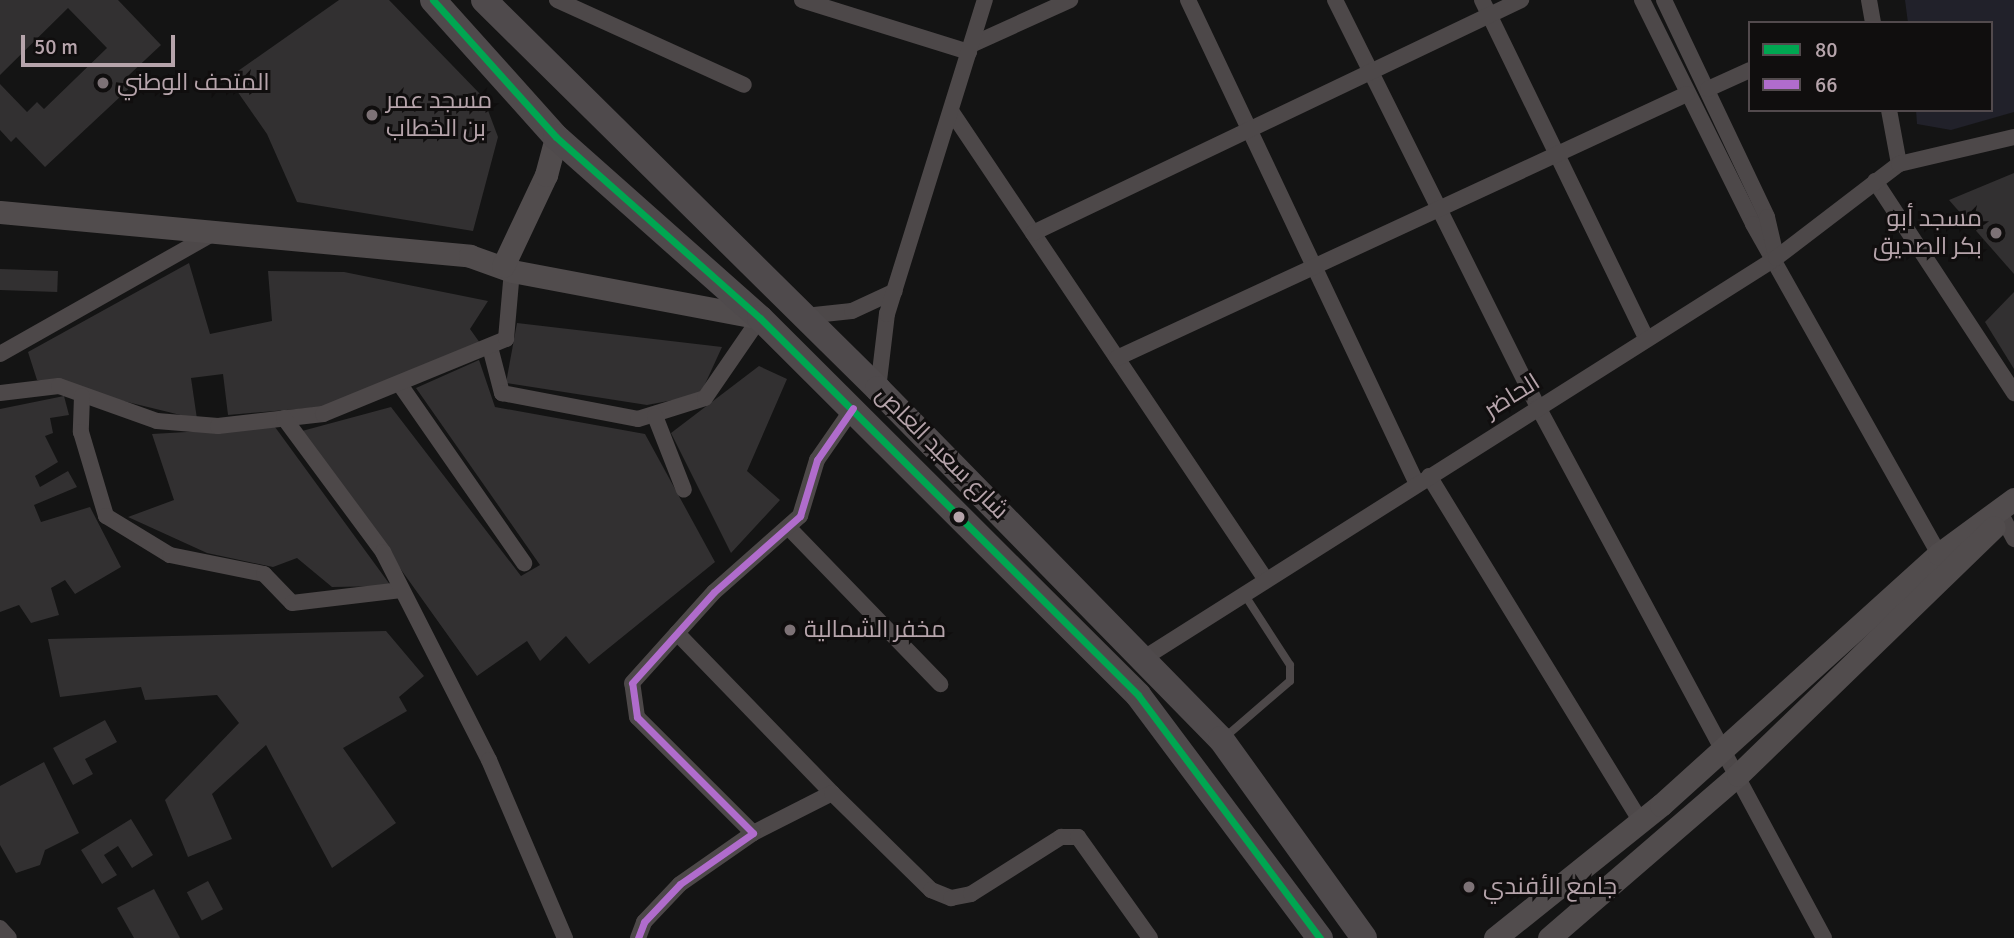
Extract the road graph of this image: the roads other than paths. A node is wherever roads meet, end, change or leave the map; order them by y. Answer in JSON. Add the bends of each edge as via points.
{"nodes":[{"id":1,"x":433,"y":0,"type":"edge"},
{"id":2,"x":484,"y":0,"type":"edge"},
{"id":3,"x":557,"y":0,"type":"edge"},
{"id":4,"x":802,"y":0,"type":"edge"},
{"id":5,"x":985,"y":0,"type":"edge"},
{"id":6,"x":1070,"y":0,"type":"edge"},
{"id":7,"x":1188,"y":0,"type":"edge"},
{"id":8,"x":1335,"y":0,"type":"edge"},
{"id":9,"x":1521,"y":0,"type":"edge"},
{"id":10,"x":1642,"y":0,"type":"edge"},
{"id":11,"x":1664,"y":0,"type":"edge"},
{"id":12,"x":1486,"y":7,"type":"edge"},
{"id":13,"x":970,"y":49,"type":"junction"},
{"id":14,"x":1371,"y":71,"type":"junction"},
{"id":15,"x":1748,"y":71,"type":"edge"},
{"id":16,"x":744,"y":85,"type":"dead end"},
{"id":17,"x":1708,"y":89,"type":"junction"},
{"id":18,"x":1688,"y":94,"type":"junction"},
{"id":19,"x":951,"y":111,"type":"junction"},
{"id":20,"x":1889,"y":112,"type":"edge"},
{"id":21,"x":1249,"y":129,"type":"junction"},
{"id":22,"x":556,"y":137,"type":"junction"},
{"id":23,"x":2014,"y":137,"type":"edge"},
{"id":24,"x":1557,"y":155,"type":"junction"},
{"id":25,"x":1899,"y":164,"type":"junction"},
{"id":26,"x":1875,"y":181,"type":"junction"},
{"id":27,"x":1440,"y":209,"type":"junction"},
{"id":28,"x":0,"y":212,"type":"edge"},
{"id":29,"x":1033,"y":233,"type":"junction"},
{"id":30,"x":212,"y":234,"type":"junction"},
{"id":31,"x":1776,"y":258,"type":"junction"},
{"id":32,"x":1314,"y":267,"type":"junction"},
{"id":33,"x":507,"y":268,"type":"junction"},
{"id":34,"x":895,"y":291,"type":"junction"},
{"id":35,"x":805,"y":316,"type":"junction"},
{"id":36,"x":760,"y":318,"type":"junction"},
{"id":37,"x":1646,"y":338,"type":"junction"},
{"id":38,"x":490,"y":347,"type":"junction"},
{"id":39,"x":0,"y":354,"type":"edge"},
{"id":40,"x":1117,"y":358,"type":"junction"},
{"id":41,"x":401,"y":386,"type":"junction"},
{"id":42,"x":878,"y":389,"type":"junction"},
{"id":43,"x":0,"y":393,"type":"edge"},
{"id":44,"x":2014,"y":393,"type":"edge"},
{"id":45,"x":82,"y":396,"type":"junction"},
{"id":46,"x":1538,"y":407,"type":"junction"},
{"id":47,"x":853,"y":408,"type":"junction"},
{"id":48,"x":655,"y":416,"type":"junction"},
{"id":49,"x":284,"y":418,"type":"junction"},
{"id":50,"x":1423,"y":480,"type":"junction"},
{"id":51,"x":684,"y":490,"type":"dead end"},
{"id":52,"x":2011,"y":515,"type":"edge"},
{"id":53,"x":788,"y":527,"type":"junction"},
{"id":54,"x":1939,"y":554,"type":"junction"},
{"id":55,"x":524,"y":564,"type":"dead end"},
{"id":56,"x":1266,"y":580,"type":"junction"},
{"id":57,"x":401,"y":590,"type":"junction"},
{"id":58,"x":1244,"y":594,"type":"junction"},
{"id":59,"x":677,"y":633,"type":"junction"},
{"id":60,"x":1144,"y":658,"type":"junction"},
{"id":61,"x":940,"y":684,"type":"dead end"},
{"id":62,"x":1221,"y":739,"type":"junction"},
{"id":63,"x":1724,"y":749,"type":"junction"},
{"id":64,"x":1738,"y":775,"type":"junction"},
{"id":65,"x":832,"y":793,"type":"junction"},
{"id":66,"x":1641,"y":822,"type":"junction"},
{"id":67,"x":753,"y":833,"type":"junction"},
{"id":68,"x":0,"y":928,"type":"edge"},
{"id":69,"x":9,"y":938,"type":"edge"},
{"id":70,"x":565,"y":938,"type":"edge"},
{"id":71,"x":638,"y":938,"type":"edge"},
{"id":72,"x":1150,"y":938,"type":"edge"},
{"id":73,"x":1320,"y":938,"type":"edge"},
{"id":74,"x":1364,"y":938,"type":"edge"},
{"id":75,"x":1495,"y":938,"type":"edge"},
{"id":76,"x":1549,"y":938,"type":"edge"},
{"id":77,"x":1824,"y":938,"type":"edge"}],
"edges":[{"from":1,"to":22,"type":"main road"},
{"from":2,"to":35,"type":"main road","name":"شارع سعيد العاص"},
{"from":3,"to":16,"type":"street"},
{"from":4,"to":13,"type":"street"},
{"from":5,"to":13,"type":"street"},
{"from":6,"to":13,"type":"street"},
{"from":7,"to":21,"type":"street"},
{"from":8,"to":14,"type":"street"},
{"from":9,"to":12,"type":"street"},
{"from":10,"to":18,"type":"street"},
{"from":11,"to":17,"type":"street"},
{"from":12,"to":14,"type":"street"},
{"from":12,"to":24,"type":"street"},
{"from":13,"to":19,"type":"street"},
{"from":14,"to":21,"type":"street"},
{"from":14,"to":27,"type":"street"},
{"from":15,"to":17,"type":"street"},
{"from":17,"to":31,"type":"street","via":[[1767,217]]},
{"from":18,"to":24,"type":"street"},
{"from":18,"to":31,"type":"street"},
{"from":19,"to":29,"type":"street"},
{"from":19,"to":34,"type":"street"},
{"from":20,"to":25,"type":"street"},
{"from":21,"to":29,"type":"street"},
{"from":21,"to":32,"type":"street"},
{"from":22,"to":33,"type":"main road","via":[[547,175]]},
{"from":22,"to":36,"type":"main road"},
{"from":23,"to":25,"type":"street"},
{"from":24,"to":27,"type":"street"},
{"from":24,"to":37,"type":"street"},
{"from":25,"to":26,"type":"street","name":"الحاضر"},
{"from":26,"to":31,"type":"street","name":"الحاضر"},
{"from":26,"to":44,"type":"street"},
{"from":27,"to":32,"type":"street"},
{"from":27,"to":46,"type":"street"},
{"from":28,"to":30,"type":"main road"},
{"from":29,"to":40,"type":"street"},
{"from":30,"to":33,"type":"main road","via":[[470,256]]},
{"from":30,"to":39,"type":"street"},
{"from":31,"to":37,"type":"street","name":"الحاضر"},
{"from":31,"to":54,"type":"street"},
{"from":32,"to":40,"type":"street"},
{"from":32,"to":50,"type":"street"},
{"from":33,"to":36,"type":"main road"},
{"from":33,"to":38,"type":"street","via":[[506,339]]},
{"from":34,"to":35,"type":"street","via":[[852,311]]},
{"from":34,"to":42,"type":"street","via":[[881,339]]},
{"from":35,"to":42,"type":"main road","name":"شارع سعيد العاص"},
{"from":36,"to":47,"type":"main road"},
{"from":36,"to":48,"type":"street","via":[[705,398]]},
{"from":37,"to":46,"type":"street","name":"الحاضر"},
{"from":38,"to":41,"type":"street"},
{"from":38,"to":48,"type":"street","via":[[502,393],[638,419]]},
{"from":40,"to":56,"type":"street"},
{"from":41,"to":49,"type":"street","via":[[323,414]]},
{"from":41,"to":55,"type":"street"},
{"from":42,"to":60,"type":"main road","name":"شارع سعيد العاص"},
{"from":43,"to":45,"type":"street","via":[[59,386]]},
{"from":45,"to":49,"type":"street","via":[[158,422],[218,426]]},
{"from":45,"to":57,"type":"street","via":[[81,432],[106,516],[170,555],[264,574],[292,603]]},
{"from":46,"to":50,"type":"street","name":"الحاضر"},
{"from":46,"to":63,"type":"street"},
{"from":47,"to":53,"type":"street","via":[[817,460],[800,516]]},
{"from":47,"to":73,"type":"main road","via":[[1138,695]]},
{"from":48,"to":51,"type":"street"},
{"from":49,"to":57,"type":"street","via":[[383,552]]},
{"from":50,"to":56,"type":"street","name":"الحاضر"},
{"from":50,"to":66,"type":"street"},
{"from":52,"to":54,"type":"main road"},
{"from":52,"to":64,"type":"main road"},
{"from":53,"to":59,"type":"street"},
{"from":53,"to":61,"type":"street"},
{"from":54,"to":63,"type":"main road"},
{"from":56,"to":58,"type":"street","name":"الحاضر"},
{"from":57,"to":70,"type":"street","via":[[489,760]]},
{"from":58,"to":60,"type":"street","name":"الحاضر"},
{"from":58,"to":62,"type":"lane","via":[[1290,665],[1290,681]]},
{"from":59,"to":65,"type":"street"},
{"from":59,"to":67,"type":"street","via":[[632,683],[637,717]]},
{"from":60,"to":62,"type":"main road","name":"شارع سعيد العاص"},
{"from":62,"to":74,"type":"main road","name":"شارع سعيد العاص"},
{"from":63,"to":64,"type":"street"},
{"from":63,"to":66,"type":"main road"},
{"from":64,"to":76,"type":"main road"},
{"from":64,"to":77,"type":"street"},
{"from":65,"to":67,"type":"street"},
{"from":65,"to":72,"type":"street","via":[[931,890],[951,898],[971,894],[1061,837],[1078,837]]},
{"from":66,"to":75,"type":"main road"},
{"from":67,"to":71,"type":"street","via":[[680,884],[643,922]]},
{"from":68,"to":69,"type":"street"}]}
